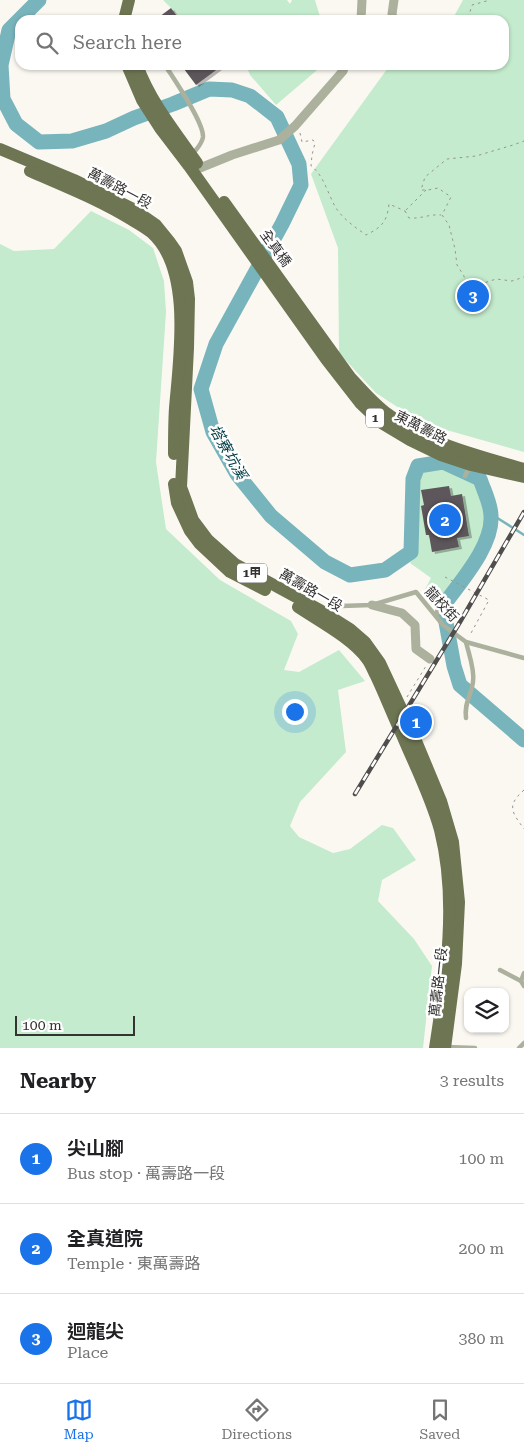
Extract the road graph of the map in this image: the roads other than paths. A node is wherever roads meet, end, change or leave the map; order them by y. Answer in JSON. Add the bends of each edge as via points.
{"nodes":[{"id":1,"x":129,"y":0,"type":"edge"},
{"id":2,"x":136,"y":0,"type":"edge"},
{"id":3,"x":362,"y":0,"type":"edge"},
{"id":4,"x":394,"y":0,"type":"edge"},
{"id":5,"x":125,"y":15,"type":"edge"},
{"id":6,"x":134,"y":15,"type":"edge"},
{"id":7,"x":361,"y":15,"type":"edge"},
{"id":8,"x":392,"y":15,"type":"edge"},
{"id":9,"x":130,"y":70,"type":"edge"},
{"id":10,"x":139,"y":70,"type":"edge"},
{"id":11,"x":168,"y":70,"type":"edge"},
{"id":12,"x":343,"y":70,"type":"edge"},
{"id":13,"x":146,"y":97,"type":"junction"},
{"id":14,"x":0,"y":149,"type":"edge"},
{"id":15,"x":0,"y":158,"type":"edge"},
{"id":16,"x":194,"y":164,"type":"junction"},
{"id":17,"x":279,"y":286,"type":"junction"},
{"id":18,"x":470,"y":465,"type":"junction"},
{"id":19,"x":524,"y":469,"type":"edge"},
{"id":20,"x":524,"y":478,"type":"edge"},
{"id":21,"x":372,"y":605,"type":"junction"},
{"id":22,"x":436,"y":605,"type":"dead end"},
{"id":23,"x":317,"y":614,"type":"junction"},
{"id":24,"x":436,"y":616,"type":"junction"},
{"id":25,"x":466,"y":642,"type":"junction"},
{"id":26,"x":524,"y":658,"type":"edge"},
{"id":27,"x":430,"y":659,"type":"road end"},
{"id":28,"x":466,"y":718,"type":"dead end"},
{"id":29,"x":500,"y":970,"type":"dead end"},
{"id":30,"x":524,"y":973,"type":"edge"},
{"id":31,"x":521,"y":980,"type":"junction"},
{"id":32,"x":524,"y":986,"type":"edge"},
{"id":33,"x":524,"y":1043,"type":"edge"},
{"id":34,"x":440,"y":1047,"type":"edge"},
{"id":35,"x":476,"y":1048,"type":"edge"},
{"id":36,"x":518,"y":1048,"type":"edge"}],
"edges":[{"from":1,"to":5,"type":"main road"},
{"from":2,"to":6,"type":"main road"},
{"from":3,"to":7,"type":"street"},
{"from":4,"to":8,"type":"street"},
{"from":9,"to":13,"type":"main road","number":"1"},
{"from":10,"to":13,"type":"main road","number":"1"},
{"from":11,"to":16,"type":"lane","via":[[202,131]]},
{"from":12,"to":16,"type":"street","via":[[279,140]]},
{"from":13,"to":16,"type":"main road","number":"1"},
{"from":14,"to":23,"type":"main road","name":"萬壽路一段","number":"1甲","via":[[74,180],[133,210],[156,225],[176,251],[187,282],[189,299],[181,487],[193,520],[208,540],[236,564]]},
{"from":15,"to":23,"type":"main road","name":"萬壽路一段","number":"1甲","via":[[121,214],[151,232],[162,244],[174,273],[180,316],[173,478],[176,503],[199,543],[230,572]]},
{"from":16,"to":17,"type":"main road","name":"全真橋","number":"1","via":[[246,232]]},
{"from":16,"to":17,"type":"main road","name":"全真橋","number":"1","via":[[247,250]]},
{"from":17,"to":18,"type":"main road","name":"東萬壽路","number":"1","via":[[326,359],[361,404],[380,422],[440,455]]},
{"from":18,"to":19,"type":"main road","name":"東萬壽路","number":"1"},
{"from":18,"to":20,"type":"main road","name":"東萬壽路","number":"1"},
{"from":21,"to":23,"type":"lane","name":"龍校街","via":[[341,606]]},
{"from":21,"to":24,"type":"lane","name":"龍校街","via":[[416,592]]},
{"from":21,"to":27,"type":"street","via":[[402,613],[415,625],[416,650]]},
{"from":22,"to":24,"type":"lane"},
{"from":23,"to":34,"type":"main road","name":"萬壽路一段","number":"1甲","via":[[368,659],[431,802],[440,831],[450,902]]},
{"from":24,"to":25,"type":"lane","name":"龍校街"},
{"from":25,"to":26,"type":"lane","name":"龍校街"},
{"from":25,"to":28,"type":"lane","via":[[474,677]]},
{"from":29,"to":31,"type":"lane"},
{"from":30,"to":31,"type":"lane"},
{"from":31,"to":32,"type":"lane"},
{"from":33,"to":36,"type":"lane"},
{"from":34,"to":35,"type":"lane"}]}
